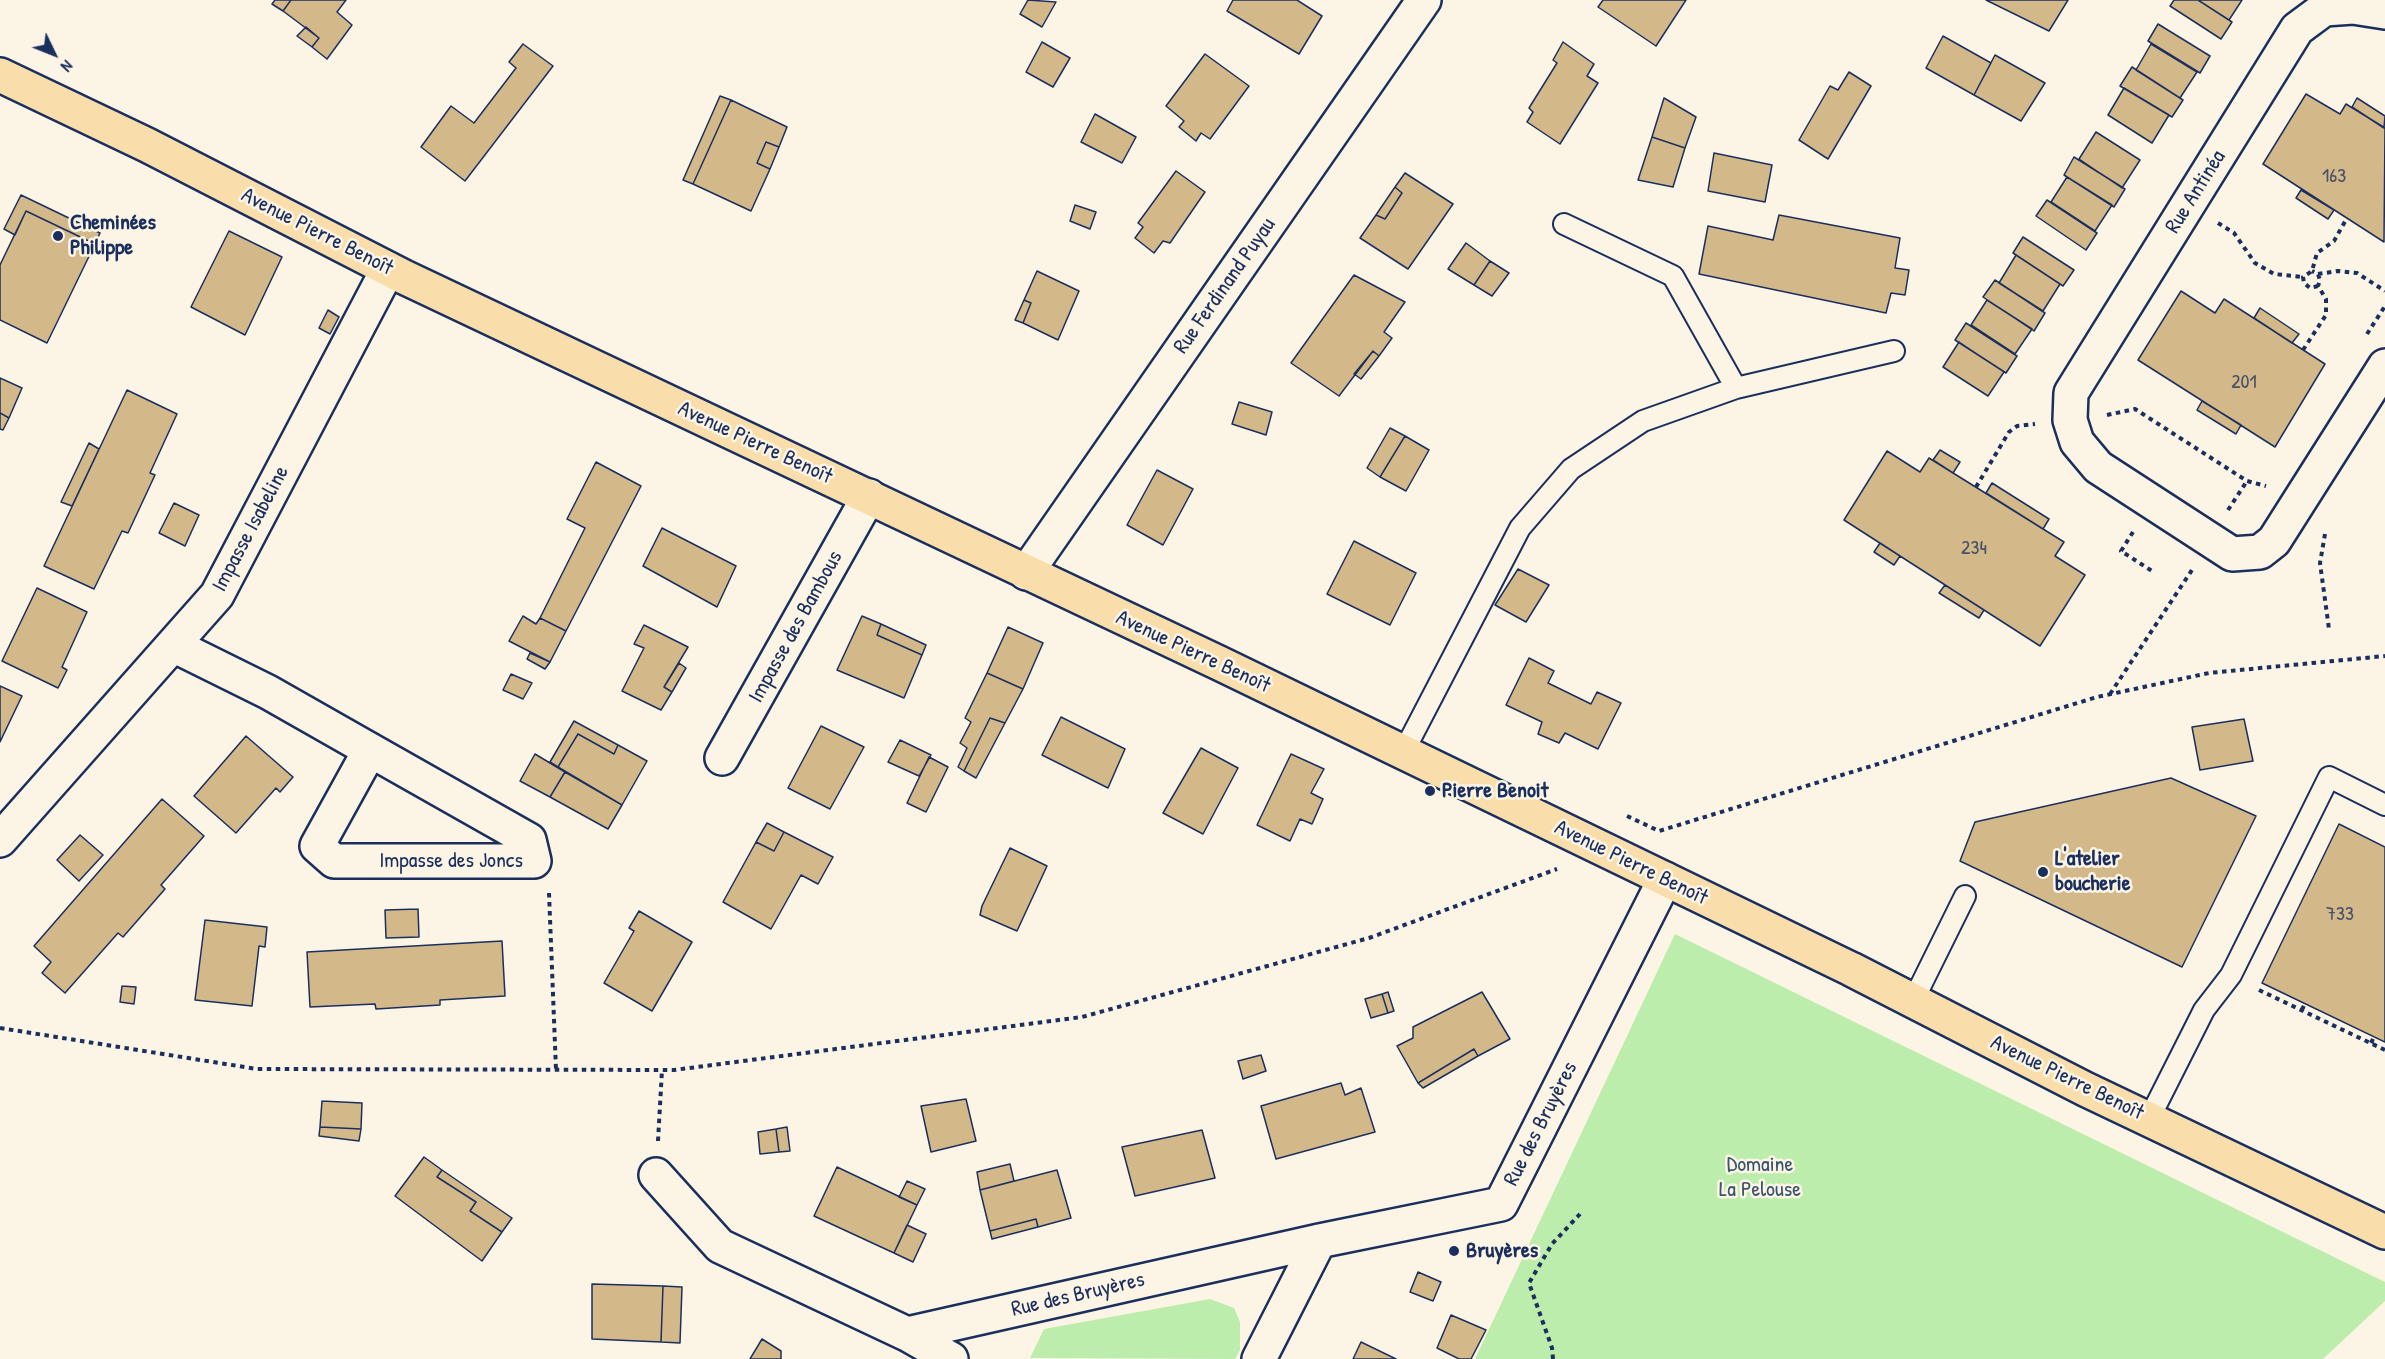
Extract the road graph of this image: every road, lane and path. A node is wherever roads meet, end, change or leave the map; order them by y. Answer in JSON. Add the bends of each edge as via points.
{"nodes":[{"id":1,"x":1424,"y":0,"type":"edge"},
{"id":2,"x":2385,"y":12,"type":"edge"},
{"id":3,"x":0,"y":75,"type":"edge"},
{"id":4,"x":2347,"y":218,"type":"dead end"},
{"id":5,"x":2215,"y":222,"type":"dead end"},
{"id":6,"x":1564,"y":224,"type":"dead end"},
{"id":7,"x":388,"y":269,"type":"junction"},
{"id":8,"x":2313,"y":271,"type":"junction"},
{"id":9,"x":2318,"y":274,"type":"junction"},
{"id":10,"x":2303,"y":277,"type":"junction"},
{"id":11,"x":2318,"y":286,"type":"junction"},
{"id":12,"x":2385,"y":291,"type":"edge"},
{"id":13,"x":2385,"y":306,"type":"edge"},
{"id":14,"x":2366,"y":336,"type":"dead end"},
{"id":15,"x":2303,"y":350,"type":"dead end"},
{"id":16,"x":1894,"y":351,"type":"dead end"},
{"id":17,"x":2385,"y":366,"type":"edge"},
{"id":18,"x":1736,"y":388,"type":"junction"},
{"id":19,"x":2105,"y":415,"type":"dead end"},
{"id":20,"x":2046,"y":422,"type":"dead end"},
{"id":21,"x":2247,"y":481,"type":"junction"},
{"id":22,"x":2272,"y":482,"type":"dead end"},
{"id":23,"x":1976,"y":487,"type":"dead end"},
{"id":24,"x":869,"y":496,"type":"junction"},
{"id":25,"x":2225,"y":514,"type":"dead end"},
{"id":26,"x":2329,"y":523,"type":"dead end"},
{"id":27,"x":2194,"y":566,"type":"dead end"},
{"id":28,"x":1026,"y":573,"type":"junction"},
{"id":29,"x":2329,"y":629,"type":"dead end"},
{"id":30,"x":173,"y":645,"type":"junction"},
{"id":31,"x":2385,"y":656,"type":"edge"},
{"id":32,"x":2110,"y":694,"type":"junction"},
{"id":33,"x":370,"y":750,"type":"junction"},
{"id":34,"x":1403,"y":753,"type":"junction"},
{"id":35,"x":722,"y":758,"type":"dead end"},
{"id":36,"x":2385,"y":805,"type":"edge"},
{"id":37,"x":1659,"y":831,"type":"dead end"},
{"id":38,"x":0,"y":840,"type":"edge"},
{"id":39,"x":534,"y":861,"type":"junction"},
{"id":40,"x":1564,"y":866,"type":"dead end"},
{"id":41,"x":1665,"y":879,"type":"junction"},
{"id":42,"x":1965,"y":896,"type":"dead end"},
{"id":43,"x":2259,"y":990,"type":"dead end"},
{"id":44,"x":1913,"y":1001,"type":"junction"},
{"id":45,"x":2305,"y":1004,"type":"dead end"},
{"id":46,"x":2302,"y":1010,"type":"junction"},
{"id":47,"x":0,"y":1028,"type":"edge"},
{"id":48,"x":2374,"y":1037,"type":"dead end"},
{"id":49,"x":2371,"y":1043,"type":"junction"},
{"id":50,"x":2385,"y":1050,"type":"edge"},
{"id":51,"x":556,"y":1070,"type":"junction"},
{"id":52,"x":662,"y":1070,"type":"junction"},
{"id":53,"x":2149,"y":1119,"type":"junction"},
{"id":54,"x":656,"y":1174,"type":"joint"},
{"id":55,"x":1580,"y":1214,"type":"dead end"},
{"id":56,"x":2385,"y":1232,"type":"edge"},
{"id":57,"x":1319,"y":1241,"type":"junction"},
{"id":58,"x":907,"y":1334,"type":"junction"},
{"id":59,"x":951,"y":1359,"type":"edge"},
{"id":60,"x":1259,"y":1359,"type":"edge"},
{"id":61,"x":1553,"y":1359,"type":"edge"}],
"edges":[{"from":1,"to":28,"type":"street","name":"Rue Ferdinand Puyau"},
{"from":2,"to":17,"type":"street","name":"Rue Antinéa","via":[[2353,7],[2324,9],[2297,29],[2071,393],[2070,420],[2078,442],[2098,468],[2232,554],[2260,552],[2274,541]]},
{"from":3,"to":7,"type":"main road","name":"Avenue Pierre Benoît","via":[[147,145]]},
{"from":4,"to":8,"type":"path","via":[[2334,241],[2317,254]]},
{"from":5,"to":10,"type":"path","via":[[2234,233],[2255,263],[2274,274]]},
{"from":6,"to":18,"type":"lane","via":[[1673,276]]},
{"from":7,"to":24,"type":"main road","name":"Avenue Pierre Benoît"},
{"from":7,"to":30,"type":"street","name":"Impasse Isabeline","via":[[217,596]]},
{"from":8,"to":9,"type":"path"},
{"from":8,"to":10,"type":"path"},
{"from":9,"to":11,"type":"path"},
{"from":9,"to":12,"type":"path","via":[[2357,273]]},
{"from":10,"to":11,"type":"path","via":[[2310,288]]},
{"from":11,"to":15,"type":"path","via":[[2326,299],[2326,315]]},
{"from":13,"to":14,"type":"path"},
{"from":16,"to":18,"type":"lane"},
{"from":18,"to":34,"type":"lane","via":[[1643,421],[1571,470],[1520,528]]},
{"from":19,"to":21,"type":"path","via":[[2135,409]]},
{"from":20,"to":23,"type":"path","via":[[2018,426],[2009,432]]},
{"from":21,"to":22,"type":"path","via":[[2263,488]]},
{"from":21,"to":25,"type":"path"},
{"from":24,"to":28,"type":"main road","name":"Avenue Pierre Benoît"},
{"from":24,"to":35,"type":"street","name":"Impasse des Bambous"},
{"from":26,"to":29,"type":"path","via":[[2321,543],[2320,563]]},
{"from":27,"to":32,"type":"path"},
{"from":28,"to":34,"type":"main road","name":"Avenue Pierre Benoît"},
{"from":30,"to":33,"type":"street","name":"Impasse des Joncs","via":[[268,692]]},
{"from":30,"to":38,"type":"street","name":"Impasse Isabeline"},
{"from":31,"to":32,"type":"path","via":[[2209,673]]},
{"from":32,"to":37,"type":"path"},
{"from":33,"to":39,"type":"street","name":"Impasse des Joncs","via":[[529,840]]},
{"from":33,"to":39,"type":"street","name":"Impasse des Joncs","via":[[316,846],[334,861]]},
{"from":34,"to":41,"type":"main road","name":"Avenue Pierre Benoît"},
{"from":36,"to":53,"type":"lane","via":[[2330,777],[2230,975],[2204,1010]]},
{"from":39,"to":51,"type":"path","via":[[549,885]]},
{"from":40,"to":52,"type":"path","via":[[1369,938],[1082,1017]]},
{"from":41,"to":44,"type":"main road","name":"Avenue Pierre Benoît"},
{"from":41,"to":57,"type":"street","name":"Rue des Bruyères","via":[[1501,1203]]},
{"from":42,"to":44,"type":"lane"},
{"from":43,"to":46,"type":"path"},
{"from":44,"to":53,"type":"main road","name":"Avenue Pierre Benoît"},
{"from":45,"to":46,"type":"path"},
{"from":46,"to":49,"type":"path"},
{"from":47,"to":51,"type":"path","via":[[257,1069]]},
{"from":48,"to":49,"type":"path"},
{"from":49,"to":50,"type":"path"},
{"from":51,"to":52,"type":"path"},
{"from":52,"to":54,"type":"path"},
{"from":53,"to":56,"type":"main road","name":"Avenue Pierre Benoît"},
{"from":54,"to":58,"type":"street","via":[[720,1246]]},
{"from":55,"to":61,"type":"path","via":[[1552,1244],[1529,1283]]},
{"from":57,"to":58,"type":"street","name":"Rue des Bruyères"},
{"from":57,"to":60,"type":"street"},
{"from":58,"to":59,"type":"street"}]}
